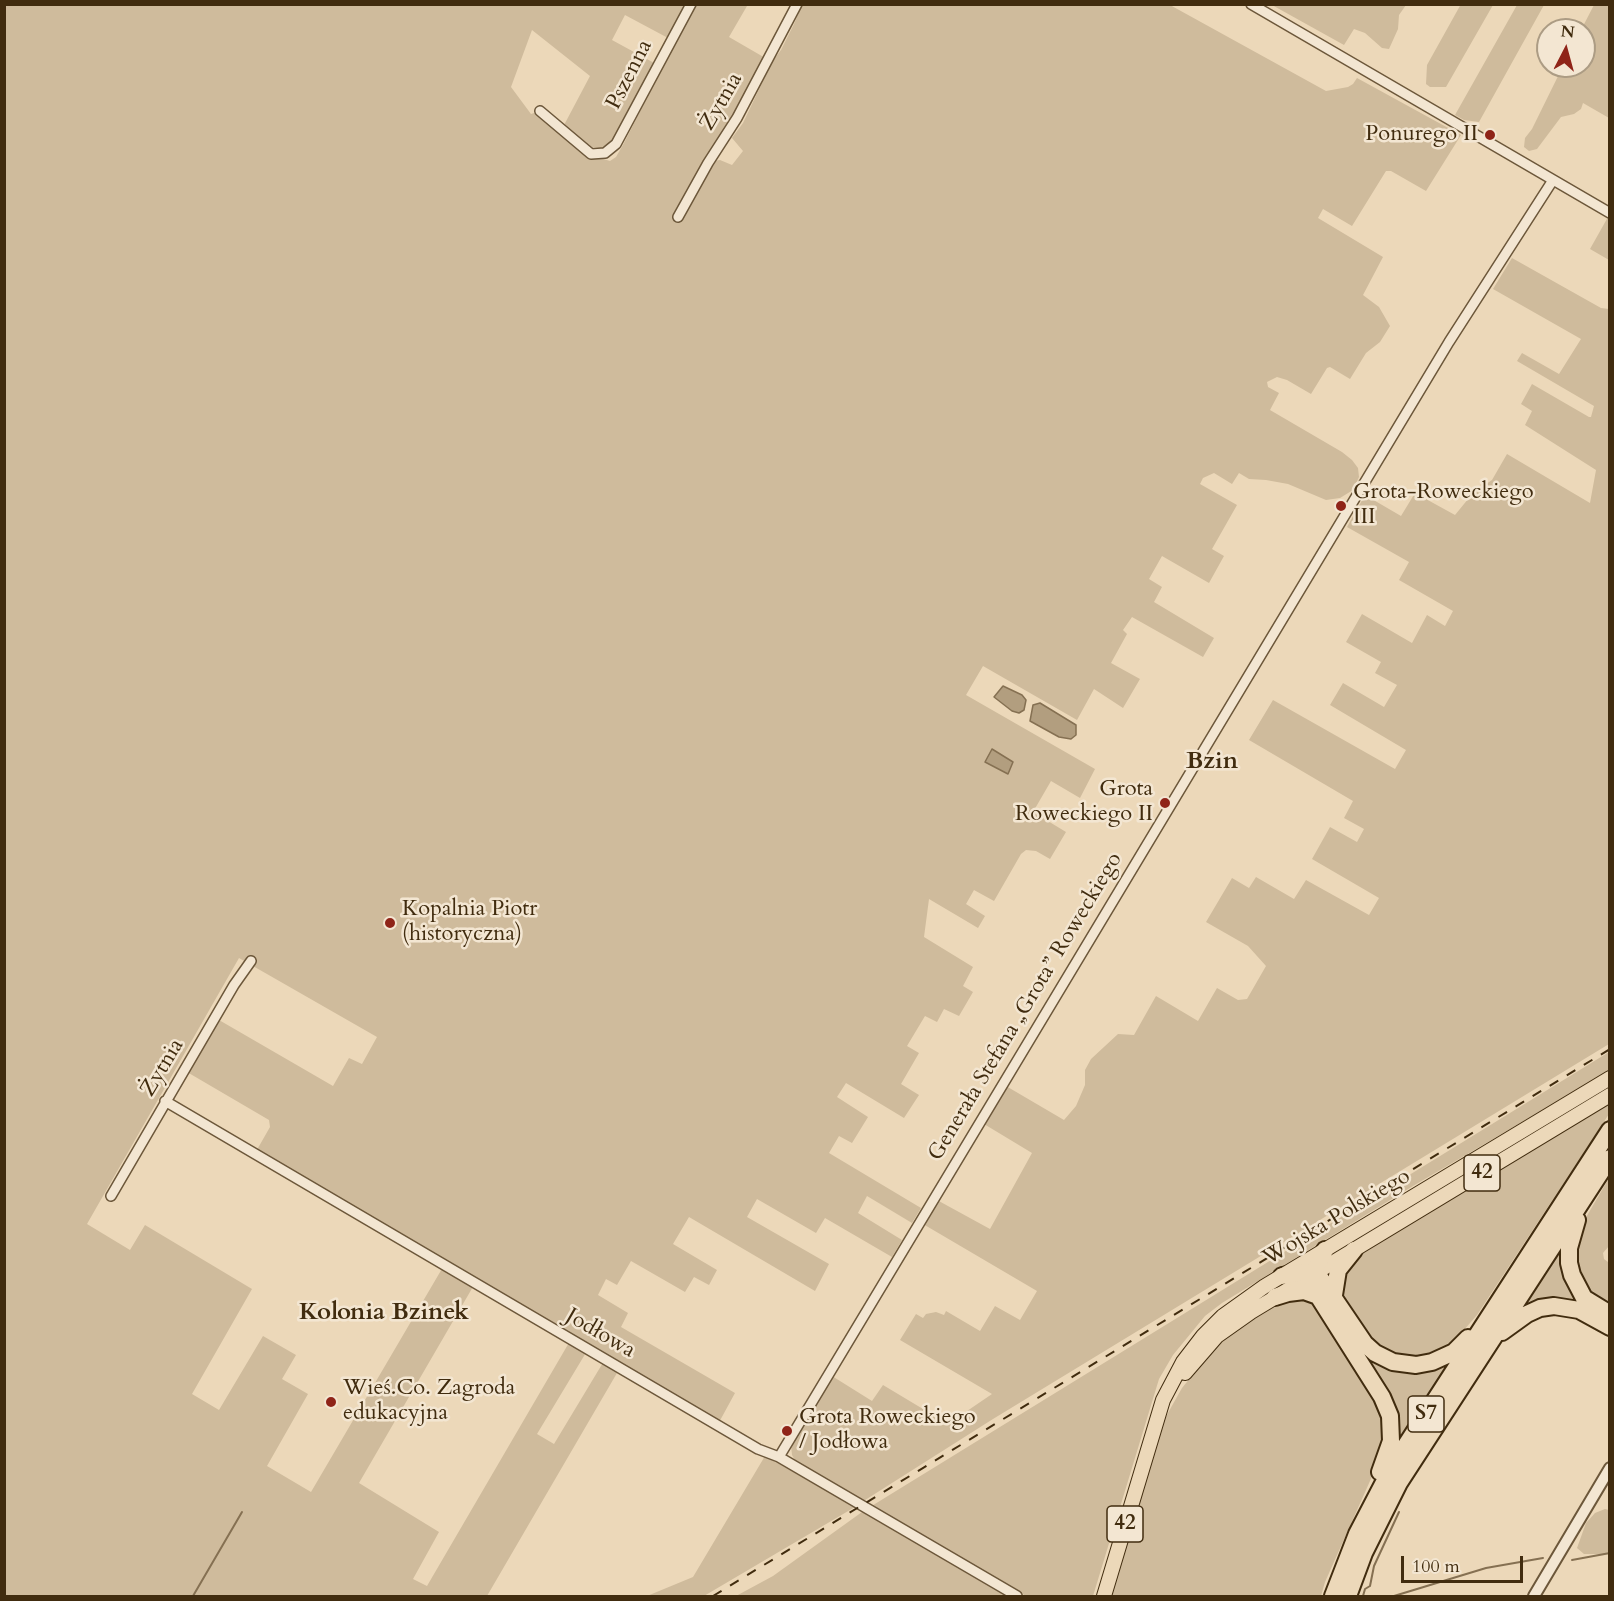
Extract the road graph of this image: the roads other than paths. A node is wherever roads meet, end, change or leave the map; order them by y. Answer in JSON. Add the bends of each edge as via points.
{"nodes":[{"id":1,"x":691,"y":4,"type":"edge"},
{"id":2,"x":797,"y":4,"type":"edge"},
{"id":3,"x":1251,"y":4,"type":"edge"},
{"id":4,"x":540,"y":111,"type":"dead end"},
{"id":5,"x":1553,"y":180,"type":"junction"},
{"id":6,"x":1610,"y":213,"type":"edge"},
{"id":7,"x":678,"y":217,"type":"dead end"},
{"id":8,"x":251,"y":961,"type":"dead end"},
{"id":9,"x":1610,"y":1078,"type":"edge"},
{"id":10,"x":1610,"y":1095,"type":"edge"},
{"id":11,"x":165,"y":1101,"type":"junction"},
{"id":12,"x":1610,"y":1130,"type":"edge"},
{"id":13,"x":1610,"y":1158,"type":"edge"},
{"id":14,"x":1588,"y":1191,"type":"junction"},
{"id":15,"x":111,"y":1196,"type":"dead end"},
{"id":16,"x":1354,"y":1250,"type":"junction"},
{"id":17,"x":1324,"y":1251,"type":"junction"},
{"id":18,"x":1312,"y":1275,"type":"junction"},
{"id":19,"x":1282,"y":1276,"type":"junction"},
{"id":20,"x":1326,"y":1296,"type":"junction"},
{"id":21,"x":1275,"y":1297,"type":"junction"},
{"id":22,"x":1491,"y":1313,"type":"junction"},
{"id":23,"x":1610,"y":1314,"type":"edge"},
{"id":24,"x":1610,"y":1327,"type":"edge"},
{"id":25,"x":1490,"y":1342,"type":"junction"},
{"id":26,"x":1147,"y":1451,"type":"junction"},
{"id":27,"x":778,"y":1457,"type":"junction"},
{"id":28,"x":1610,"y":1468,"type":"edge"},
{"id":29,"x":1365,"y":1516,"type":"junction"},
{"id":30,"x":1017,"y":1596,"type":"edge"},
{"id":31,"x":1104,"y":1596,"type":"edge"},
{"id":32,"x":1332,"y":1596,"type":"edge"},
{"id":33,"x":1348,"y":1596,"type":"edge"},
{"id":34,"x":1534,"y":1596,"type":"edge"}],
"edges":[{"from":1,"to":4,"type":"street","name":"Pszenna","via":[[616,144],[605,153],[591,154]]},
{"from":2,"to":7,"type":"street","name":"Żytnia","via":[[737,118]]},
{"from":3,"to":5,"type":"street"},
{"from":5,"to":6,"type":"street"},
{"from":5,"to":27,"type":"street","name":"Generała Stefana „Grota” Roweckiego","via":[[1443,352]]},
{"from":8,"to":11,"type":"street","name":"Żytnia"},
{"from":9,"to":17,"type":"main road","name":"Wojska Polskiego","number":"42"},
{"from":10,"to":16,"type":"main road","name":"Wojska Polskiego","number":"42"},
{"from":11,"to":15,"type":"street","name":"Żytnia"},
{"from":11,"to":27,"type":"street","name":"Jodłowa"},
{"from":12,"to":22,"type":"highway","number":"S7"},
{"from":13,"to":14,"type":"highway","number":"S7"},
{"from":14,"to":23,"type":"highway","via":[[1569,1242],[1570,1269],[1584,1298]]},
{"from":14,"to":25,"type":"highway","number":"S7"},
{"from":16,"to":18,"type":"main road","name":"Wojska Polskiego","number":"42"},
{"from":16,"to":20,"type":"highway","via":[[1338,1270]]},
{"from":17,"to":18,"type":"highway"},
{"from":17,"to":19,"type":"main road","name":"Wojska Polskiego","number":"42"},
{"from":18,"to":19,"type":"highway","via":[[1299,1272]]},
{"from":18,"to":20,"type":"highway","via":[[1321,1279]]},
{"from":18,"to":21,"type":"main road","name":"Wojska Polskiego","number":"42"},
{"from":19,"to":26,"type":"main road","name":"Wojska Polskiego","number":"42","via":[[1223,1316],[1190,1352],[1170,1383]]},
{"from":20,"to":21,"type":"highway","via":[[1304,1291]]},
{"from":20,"to":22,"type":"highway","via":[[1370,1348],[1401,1364],[1425,1363],[1447,1356]]},
{"from":20,"to":29,"type":"highway","via":[[1390,1416],[1389,1447]]},
{"from":21,"to":26,"type":"main road","name":"Wojska Polskiego","number":"42","via":[[1228,1327],[1206,1347],[1169,1401]]},
{"from":22,"to":29,"type":"highway","number":"S7","via":[[1393,1465]]},
{"from":24,"to":25,"type":"highway","via":[[1574,1308],[1547,1307],[1521,1317]]},
{"from":25,"to":33,"type":"highway","number":"S7","via":[[1399,1483],[1364,1553]]},
{"from":26,"to":31,"type":"main road","name":"Wojska Polskiego","number":"42"},
{"from":27,"to":30,"type":"street","name":"Jodłowa"},
{"from":28,"to":34,"type":"street"},
{"from":29,"to":32,"type":"highway","number":"S7"}]}
